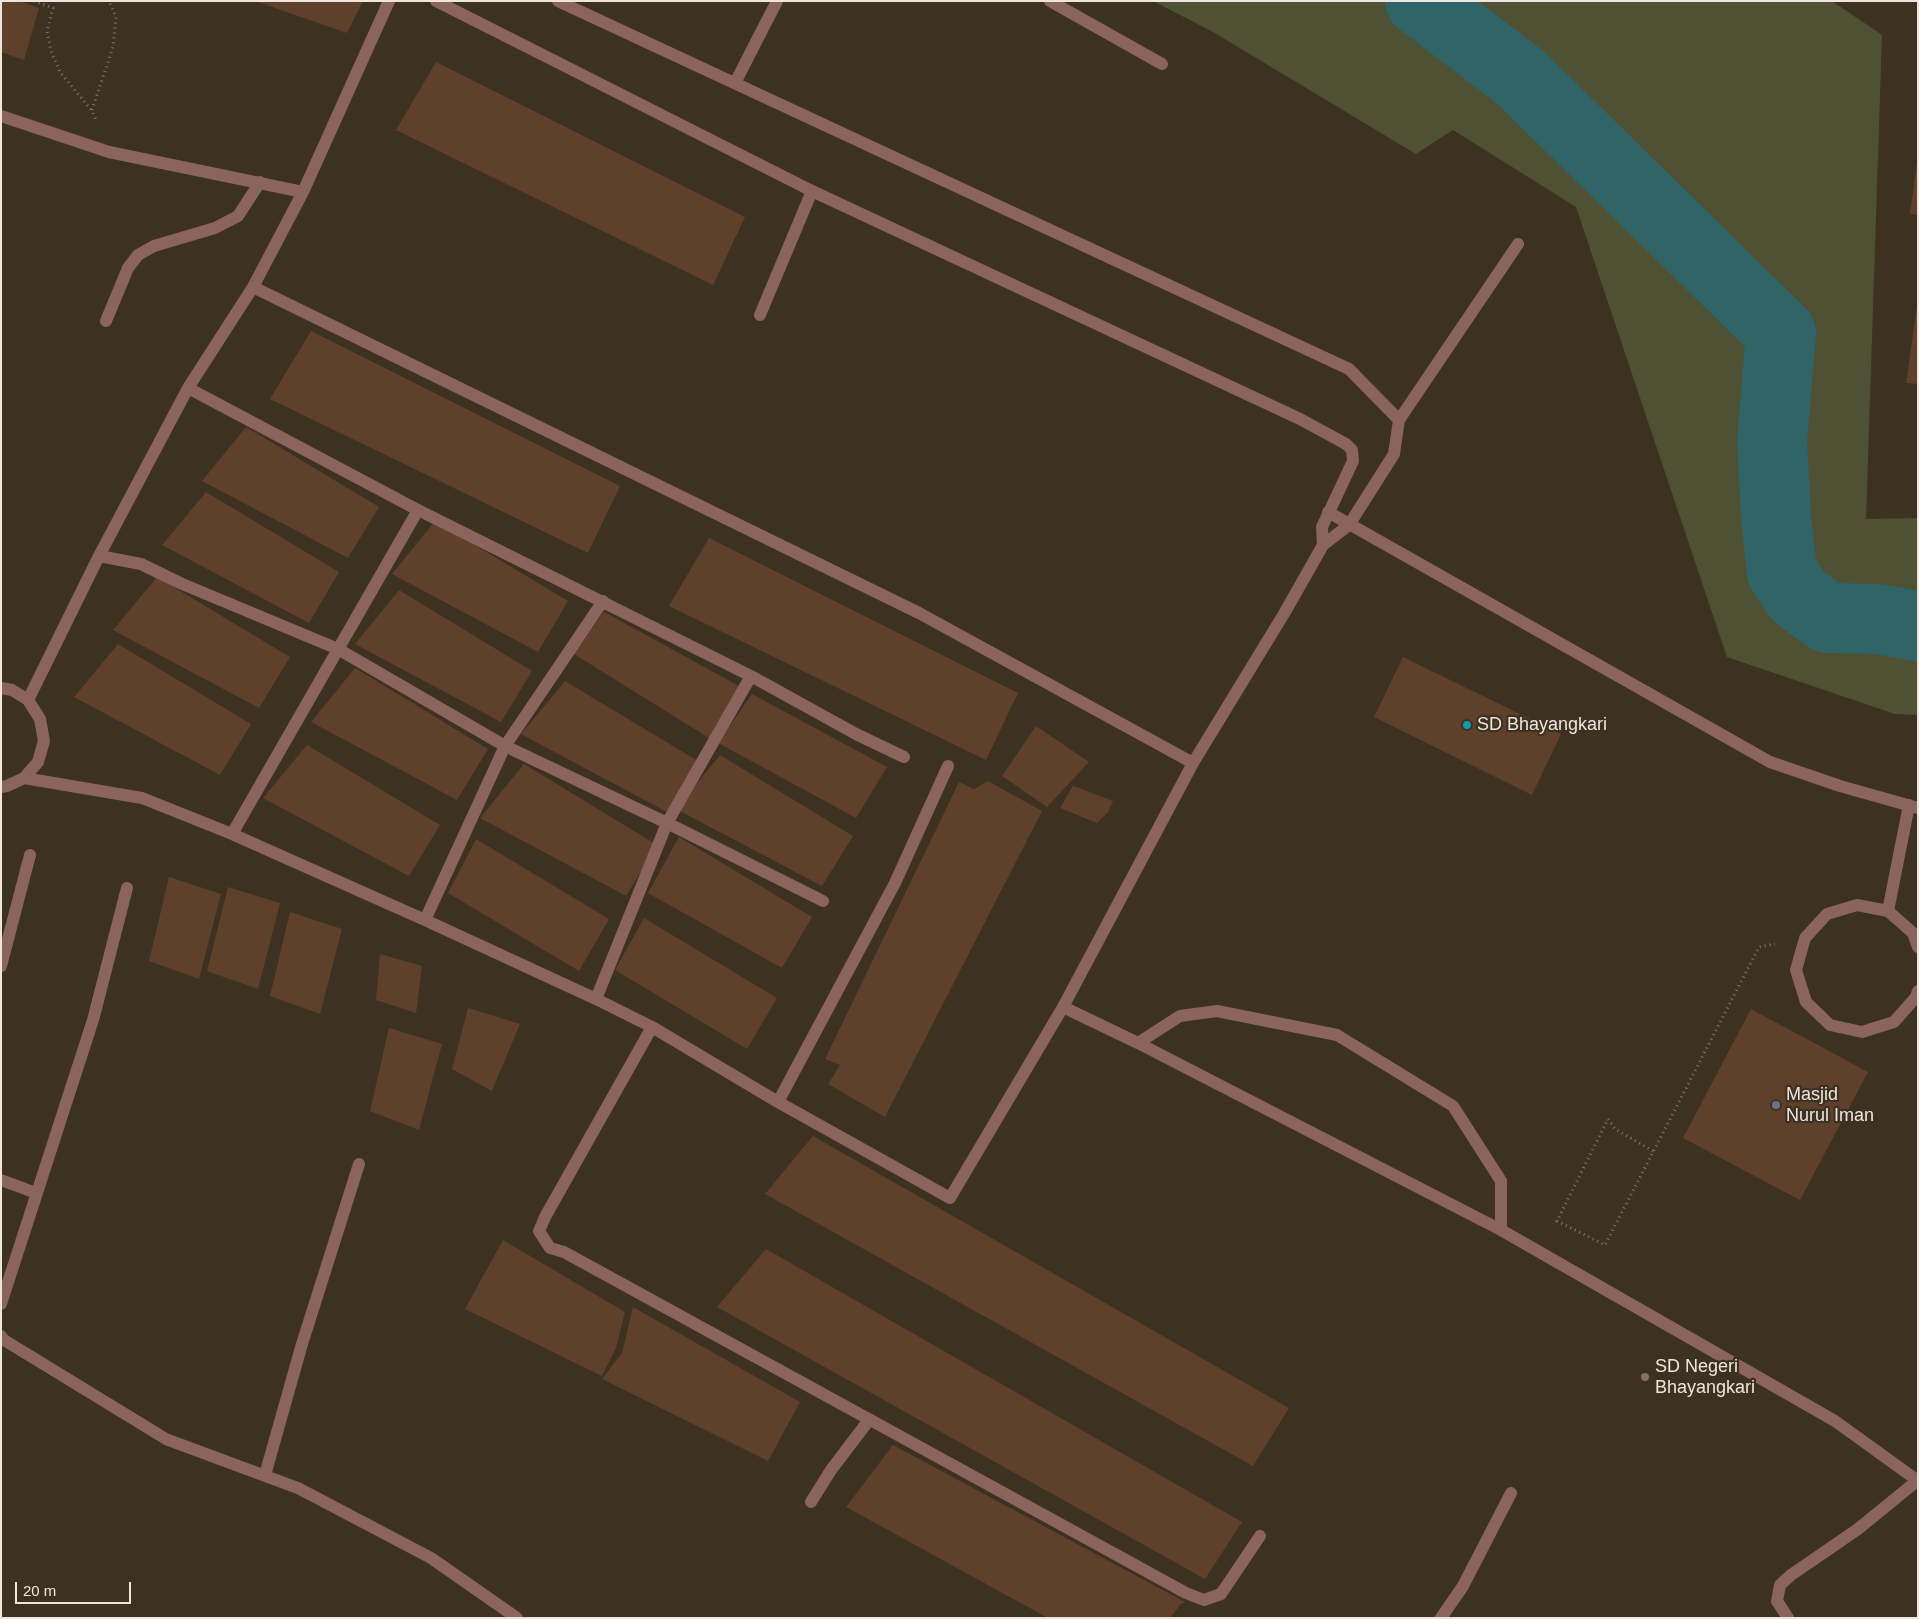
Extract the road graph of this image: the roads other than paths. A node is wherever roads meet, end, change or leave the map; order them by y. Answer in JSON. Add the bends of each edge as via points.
{"nodes":[{"id":1,"x":389,"y":1,"type":"edge"},
{"id":2,"x":436,"y":1,"type":"edge"},
{"id":3,"x":558,"y":1,"type":"edge"},
{"id":4,"x":777,"y":1,"type":"edge"},
{"id":5,"x":1050,"y":1,"type":"edge"},
{"id":6,"x":1162,"y":64,"type":"dead end"},
{"id":7,"x":735,"y":83,"type":"junction"},
{"id":8,"x":1,"y":116,"type":"edge"},
{"id":9,"x":260,"y":182,"type":"junction"},
{"id":10,"x":812,"y":191,"type":"junction"},
{"id":11,"x":303,"y":192,"type":"junction"},
{"id":12,"x":1518,"y":244,"type":"dead end"},
{"id":13,"x":253,"y":287,"type":"junction"},
{"id":14,"x":760,"y":315,"type":"dead end"},
{"id":15,"x":106,"y":321,"type":"dead end"},
{"id":16,"x":188,"y":388,"type":"junction"},
{"id":17,"x":1399,"y":420,"type":"junction"},
{"id":18,"x":418,"y":510,"type":"junction"},
{"id":19,"x":1328,"y":512,"type":"junction"},
{"id":20,"x":1349,"y":525,"type":"junction"},
{"id":21,"x":1322,"y":545,"type":"junction"},
{"id":22,"x":99,"y":556,"type":"junction"},
{"id":23,"x":603,"y":601,"type":"junction"},
{"id":24,"x":338,"y":649,"type":"junction"},
{"id":25,"x":752,"y":676,"type":"junction"},
{"id":26,"x":1,"y":688,"type":"edge"},
{"id":27,"x":28,"y":700,"type":"junction"},
{"id":28,"x":505,"y":746,"type":"junction"},
{"id":29,"x":904,"y":757,"type":"dead end"},
{"id":30,"x":1193,"y":763,"type":"junction"},
{"id":31,"x":948,"y":766,"type":"dead end"},
{"id":32,"x":24,"y":778,"type":"junction"},
{"id":33,"x":1,"y":787,"type":"edge"},
{"id":34,"x":1913,"y":806,"type":"edge"},
{"id":35,"x":667,"y":823,"type":"junction"},
{"id":36,"x":232,"y":834,"type":"junction"},
{"id":37,"x":30,"y":856,"type":"dead end"},
{"id":38,"x":127,"y":888,"type":"dead end"},
{"id":39,"x":823,"y":902,"type":"dead end"},
{"id":40,"x":1888,"y":911,"type":"junction"},
{"id":41,"x":425,"y":920,"type":"junction"},
{"id":42,"x":1918,"y":947,"type":"edge"},
{"id":43,"x":1,"y":966,"type":"edge"},
{"id":44,"x":1918,"y":991,"type":"edge"},
{"id":45,"x":596,"y":999,"type":"junction"},
{"id":46,"x":1063,"y":1007,"type":"junction"},
{"id":47,"x":652,"y":1027,"type":"junction"},
{"id":48,"x":1138,"y":1043,"type":"junction"},
{"id":49,"x":778,"y":1102,"type":"junction"},
{"id":50,"x":360,"y":1164,"type":"dead end"},
{"id":51,"x":1,"y":1180,"type":"edge"},
{"id":52,"x":36,"y":1192,"type":"junction"},
{"id":53,"x":1501,"y":1230,"type":"junction"},
{"id":54,"x":1,"y":1304,"type":"edge"},
{"id":55,"x":1,"y":1336,"type":"edge"},
{"id":56,"x":869,"y":1420,"type":"junction"},
{"id":57,"x":265,"y":1475,"type":"junction"},
{"id":58,"x":1917,"y":1481,"type":"edge"},
{"id":59,"x":1511,"y":1493,"type":"dead end"},
{"id":60,"x":811,"y":1502,"type":"dead end"},
{"id":61,"x":1260,"y":1536,"type":"dead end"},
{"id":62,"x":517,"y":1618,"type":"edge"},
{"id":63,"x":1441,"y":1618,"type":"edge"},
{"id":64,"x":1788,"y":1618,"type":"edge"}],
"edges":[{"from":1,"to":11,"type":"street"},
{"from":2,"to":10,"type":"street"},
{"from":3,"to":7,"type":"street"},
{"from":4,"to":7,"type":"street"},
{"from":5,"to":6,"type":"street"},
{"from":7,"to":17,"type":"street","via":[[1349,369]]},
{"from":8,"to":9,"type":"street","via":[[109,152]]},
{"from":9,"to":11,"type":"street"},
{"from":9,"to":15,"type":"street","via":[[238,216],[215,228],[154,246],[138,255],[121,281]]},
{"from":10,"to":14,"type":"street"},
{"from":10,"to":19,"type":"street","via":[[1300,419],[1346,444],[1352,450],[1353,461]]},
{"from":11,"to":13,"type":"street"},
{"from":12,"to":17,"type":"street"},
{"from":13,"to":16,"type":"street"},
{"from":13,"to":30,"type":"street","via":[[919,613]]},
{"from":16,"to":18,"type":"street"},
{"from":16,"to":22,"type":"street"},
{"from":17,"to":20,"type":"street","via":[[1394,454]]},
{"from":18,"to":23,"type":"street"},
{"from":18,"to":24,"type":"street"},
{"from":19,"to":20,"type":"street"},
{"from":19,"to":21,"type":"street","via":[[1322,527]]},
{"from":20,"to":21,"type":"street"},
{"from":20,"to":34,"type":"street","via":[[1770,762]]},
{"from":21,"to":30,"type":"street"},
{"from":22,"to":24,"type":"street","via":[[141,564]]},
{"from":22,"to":27,"type":"street"},
{"from":23,"to":25,"type":"street"},
{"from":23,"to":28,"type":"street"},
{"from":24,"to":28,"type":"street"},
{"from":24,"to":36,"type":"street"},
{"from":25,"to":29,"type":"street"},
{"from":25,"to":35,"type":"street"},
{"from":26,"to":27,"type":"street","via":[[12,690]]},
{"from":27,"to":32,"type":"street","via":[[40,719],[44,740],[38,762]]},
{"from":28,"to":35,"type":"street"},
{"from":28,"to":41,"type":"street"},
{"from":30,"to":46,"type":"street"},
{"from":31,"to":49,"type":"street","via":[[895,883]]},
{"from":32,"to":33,"type":"street"},
{"from":32,"to":36,"type":"street","via":[[142,798]]},
{"from":34,"to":40,"type":"street"},
{"from":35,"to":39,"type":"street"},
{"from":35,"to":45,"type":"street"},
{"from":36,"to":41,"type":"street"},
{"from":37,"to":43,"type":"street"},
{"from":38,"to":52,"type":"street","via":[[93,1020]]},
{"from":40,"to":42,"type":"street","via":[[1913,933]]},
{"from":40,"to":44,"type":"street","via":[[1857,905],[1827,914],[1805,938],[1796,970],[1806,1002],[1830,1025],[1862,1032],[1894,1022]]},
{"from":41,"to":45,"type":"street"},
{"from":45,"to":47,"type":"street"},
{"from":46,"to":48,"type":"street"},
{"from":46,"to":49,"type":"street","via":[[950,1198]]},
{"from":47,"to":49,"type":"street"},
{"from":47,"to":56,"type":"street","via":[[539,1231],[550,1248],[564,1252]]},
{"from":48,"to":53,"type":"street"},
{"from":48,"to":53,"type":"street","via":[[1180,1016],[1217,1011],[1337,1035],[1453,1106],[1501,1181]]},
{"from":50,"to":57,"type":"street","via":[[302,1344]]},
{"from":51,"to":52,"type":"street"},
{"from":52,"to":54,"type":"street"},
{"from":53,"to":58,"type":"street","via":[[1835,1421]]},
{"from":55,"to":57,"type":"street","via":[[166,1439]]},
{"from":56,"to":60,"type":"street"},
{"from":56,"to":61,"type":"street","via":[[1204,1600],[1221,1594]]},
{"from":57,"to":62,"type":"street","via":[[298,1488],[431,1558]]},
{"from":58,"to":64,"type":"street","via":[[1858,1529],[1780,1585],[1777,1601]]},
{"from":59,"to":63,"type":"street","via":[[1462,1586]]}]}
